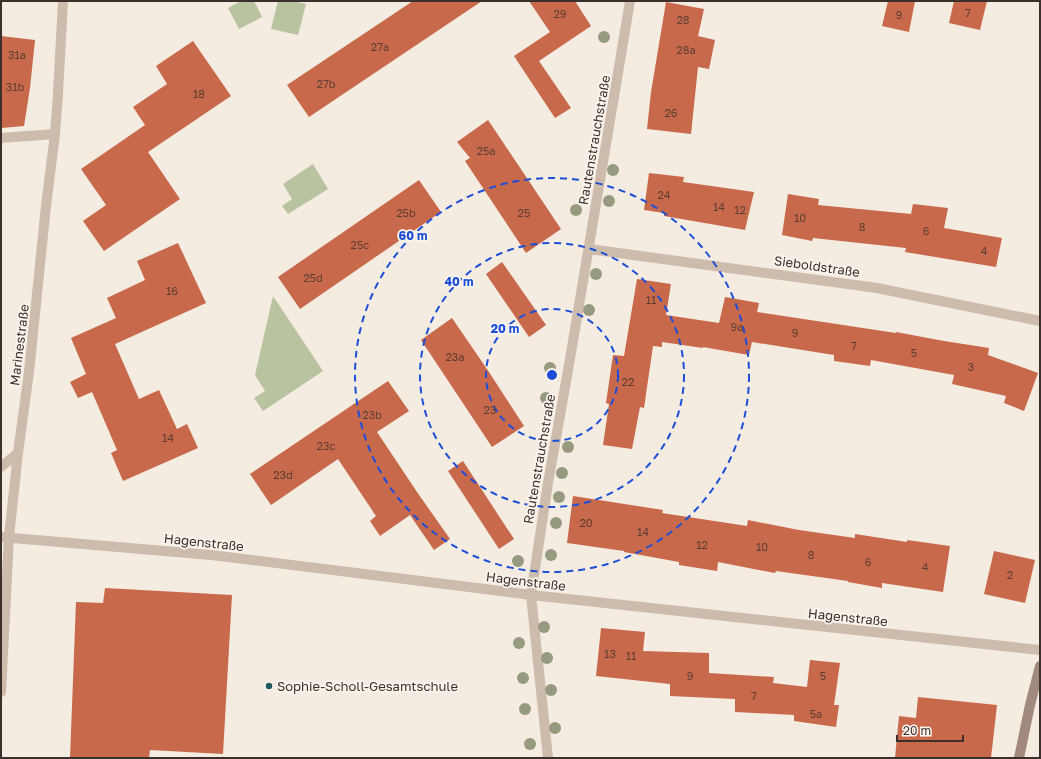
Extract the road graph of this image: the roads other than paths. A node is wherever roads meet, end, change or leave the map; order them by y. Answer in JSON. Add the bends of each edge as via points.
{"nodes":[{"id":1,"x":64,"y":1,"type":"edge"},
{"id":2,"x":630,"y":1,"type":"edge"},
{"id":3,"x":55,"y":134,"type":"junction"},
{"id":4,"x":1,"y":138,"type":"edge"},
{"id":5,"x":588,"y":249,"type":"junction"},
{"id":6,"x":1040,"y":321,"type":"edge"},
{"id":7,"x":18,"y":453,"type":"junction"},
{"id":8,"x":1,"y":467,"type":"edge"},
{"id":9,"x":5,"y":537,"type":"edge"},
{"id":10,"x":531,"y":596,"type":"junction"},
{"id":11,"x":1040,"y":650,"type":"edge"},
{"id":12,"x":1040,"y":666,"type":"edge"},
{"id":13,"x":1,"y":692,"type":"edge"},
{"id":14,"x":548,"y":758,"type":"edge"},
{"id":15,"x":1019,"y":758,"type":"edge"}],
"edges":[{"from":1,"to":3,"type":"street","name":"Marinestraße"},
{"from":2,"to":5,"type":"street","name":"Rautenstrauchstraße"},
{"from":3,"to":4,"type":"street"},
{"from":3,"to":7,"type":"street","name":"Marinestraße"},
{"from":5,"to":6,"type":"street","name":"Sieboldstraße","via":[[877,288]]},
{"from":5,"to":10,"type":"street","name":"Rautenstrauchstraße"},
{"from":7,"to":8,"type":"street"},
{"from":7,"to":9,"type":"street","name":"Marinestraße"},
{"from":9,"to":10,"type":"street","name":"Hagenstraße","via":[[211,555]]},
{"from":9,"to":13,"type":"street","name":"Marinestraße"},
{"from":10,"to":11,"type":"street","name":"Hagenstraße"},
{"from":10,"to":14,"type":"street","name":"Rautenstrauchstraße"},
{"from":12,"to":15,"type":"main road"}]}
